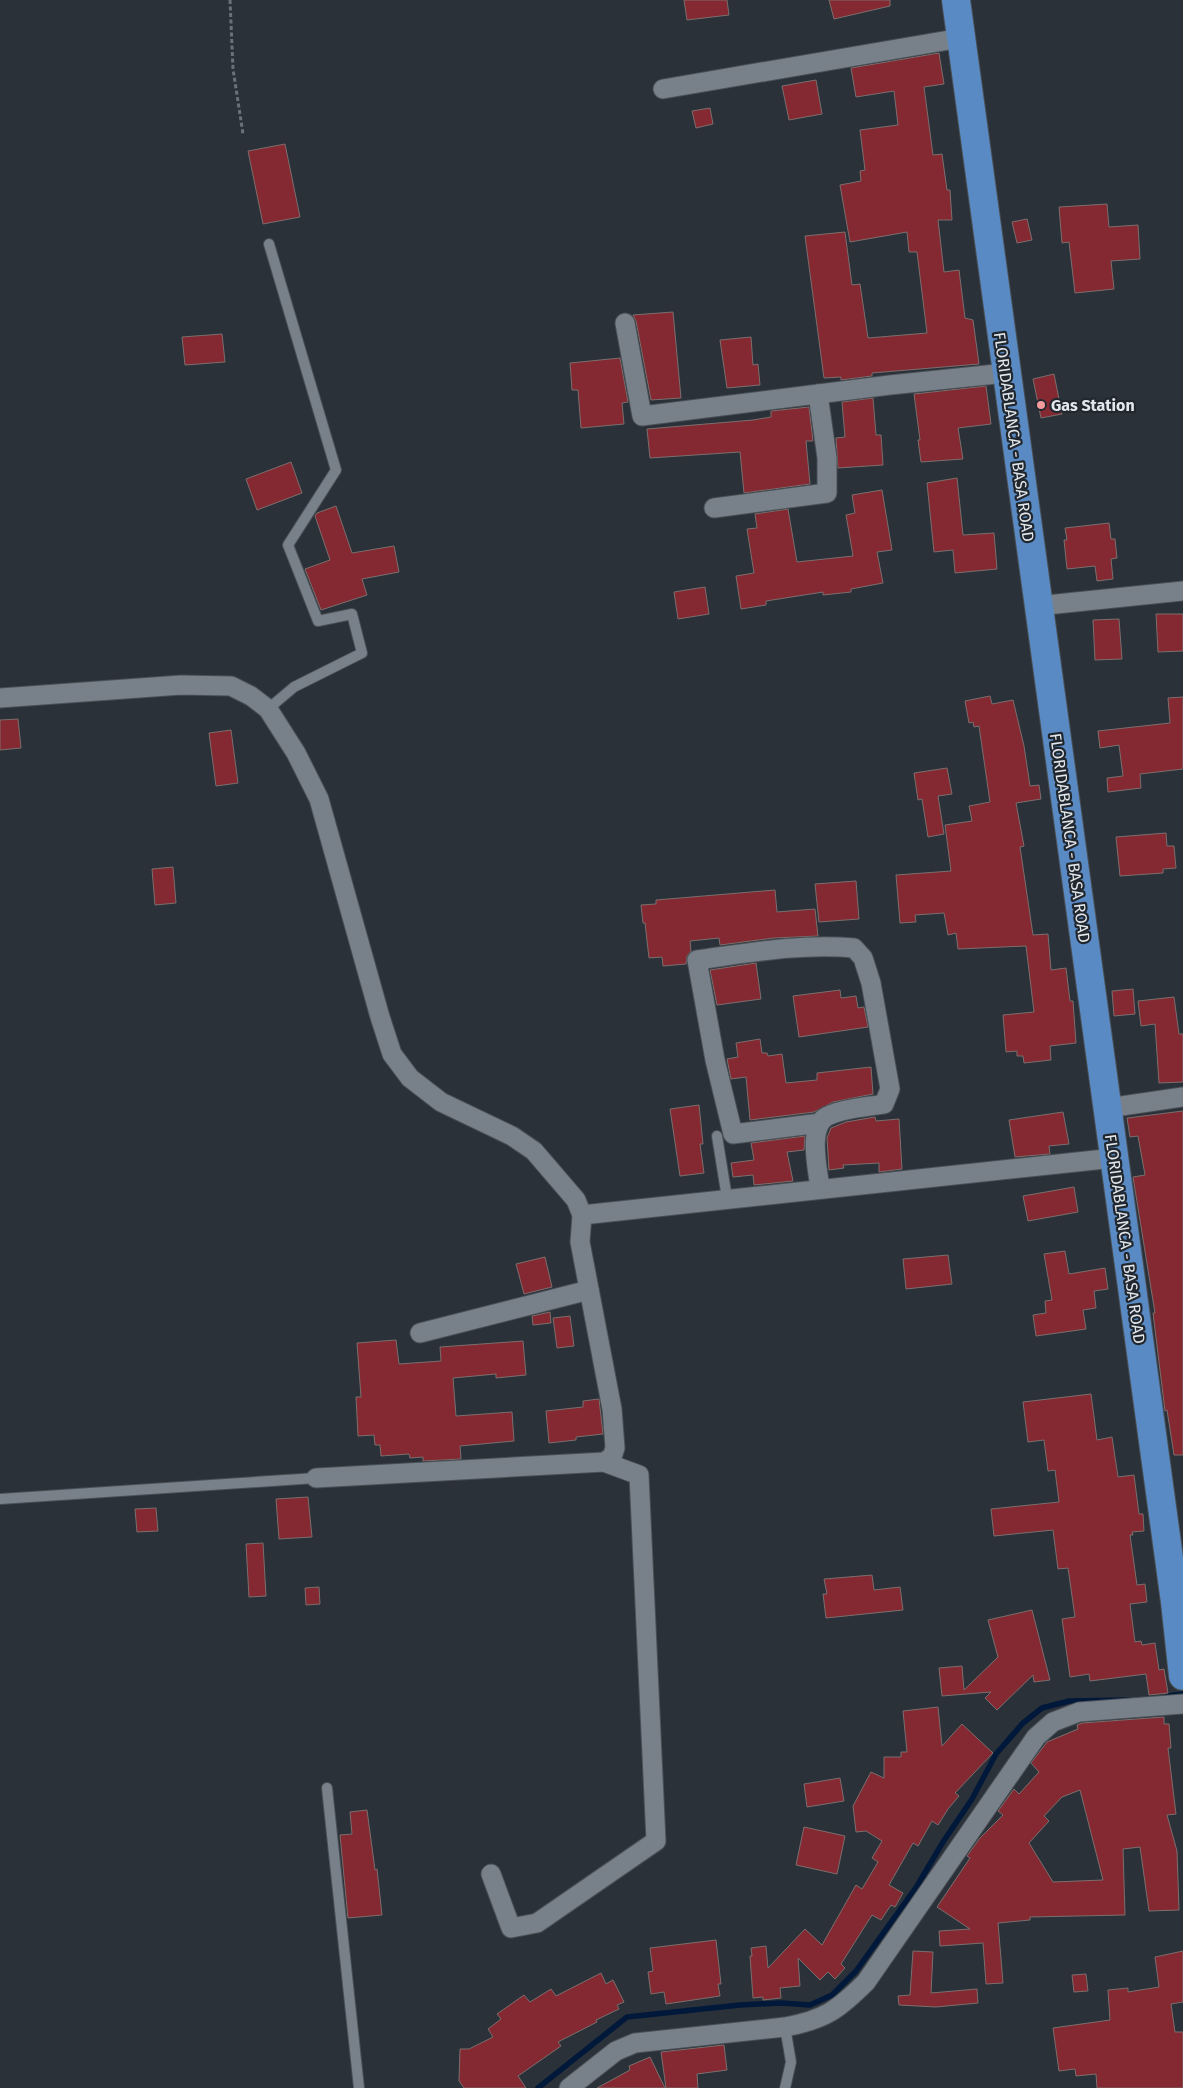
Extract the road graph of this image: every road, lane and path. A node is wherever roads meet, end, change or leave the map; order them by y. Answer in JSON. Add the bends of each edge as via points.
{"nodes":[{"id":1,"x":230,"y":0,"type":"edge"},
{"id":2,"x":956,"y":0,"type":"edge"},
{"id":3,"x":961,"y":38,"type":"junction"},
{"id":4,"x":663,"y":89,"type":"dead end"},
{"id":5,"x":243,"y":134,"type":"dead end"},
{"id":6,"x":269,"y":244,"type":"dead end"},
{"id":7,"x":624,"y":323,"type":"dead end"},
{"id":8,"x":1006,"y":373,"type":"junction"},
{"id":9,"x":818,"y":394,"type":"junction"},
{"id":10,"x":714,"y":508,"type":"dead end"},
{"id":11,"x":1183,"y":591,"type":"edge"},
{"id":12,"x":1037,"y":606,"type":"junction"},
{"id":13,"x":0,"y":698,"type":"edge"},
{"id":14,"x":268,"y":709,"type":"junction"},
{"id":15,"x":1183,"y":1097,"type":"edge"},
{"id":16,"x":1108,"y":1108,"type":"junction"},
{"id":17,"x":820,"y":1123,"type":"junction"},
{"id":18,"x":717,"y":1136,"type":"dead end"},
{"id":19,"x":1114,"y":1158,"type":"junction"},
{"id":20,"x":820,"y":1188,"type":"junction"},
{"id":21,"x":727,"y":1198,"type":"junction"},
{"id":22,"x":582,"y":1214,"type":"junction"},
{"id":23,"x":589,"y":1290,"type":"junction"},
{"id":24,"x":420,"y":1333,"type":"dead end"},
{"id":25,"x":604,"y":1462,"type":"junction"},
{"id":26,"x":316,"y":1478,"type":"joint"},
{"id":27,"x":0,"y":1499,"type":"edge"},
{"id":28,"x":1179,"y":1601,"type":"edge"},
{"id":29,"x":1183,"y":1676,"type":"edge"},
{"id":30,"x":1183,"y":1704,"type":"edge"},
{"id":31,"x":327,"y":1788,"type":"dead end"},
{"id":32,"x":491,"y":1874,"type":"dead end"},
{"id":33,"x":785,"y":2027,"type":"junction"},
{"id":34,"x":360,"y":2088,"type":"edge"},
{"id":35,"x":568,"y":2088,"type":"edge"},
{"id":36,"x":785,"y":2088,"type":"edge"}],
"edges":[{"from":1,"to":5,"type":"path","via":[[233,69]]},
{"from":2,"to":3,"type":"main road","name":"FLORIDABLANCA - BASA ROAD"},
{"from":3,"to":4,"type":"street"},
{"from":3,"to":8,"type":"main road","name":"FLORIDABLANCA - BASA ROAD"},
{"from":6,"to":14,"type":"lane","via":[[336,470],[288,545],[318,621],[352,614],[362,653],[294,687]]},
{"from":7,"to":9,"type":"street","via":[[642,416]]},
{"from":8,"to":9,"type":"street"},
{"from":8,"to":12,"type":"main road","name":"FLORIDABLANCA - BASA ROAD"},
{"from":9,"to":10,"type":"street","via":[[827,458],[827,493]]},
{"from":11,"to":12,"type":"street"},
{"from":12,"to":16,"type":"main road","name":"FLORIDABLANCA - BASA ROAD"},
{"from":13,"to":14,"type":"street","via":[[181,685],[231,686]]},
{"from":14,"to":22,"type":"street","via":[[296,753],[319,799],[392,1054],[410,1078],[441,1102],[512,1136],[534,1151],[576,1200]]},
{"from":15,"to":16,"type":"street"},
{"from":16,"to":19,"type":"main road","name":"FLORIDABLANCA - BASA ROAD"},
{"from":17,"to":17,"type":"street","via":[[733,1134],[715,1060],[697,960],[766,950],[835,946],[854,948],[863,958],[871,984],[890,1089],[884,1104],[828,1115]]},
{"from":17,"to":20,"type":"street","via":[[814,1144]]},
{"from":18,"to":21,"type":"lane"},
{"from":19,"to":20,"type":"street"},
{"from":19,"to":28,"type":"main road","name":"FLORIDABLANCA - BASA ROAD"},
{"from":20,"to":21,"type":"street"},
{"from":21,"to":22,"type":"street"},
{"from":22,"to":23,"type":"street","via":[[580,1242]]},
{"from":23,"to":24,"type":"street"},
{"from":23,"to":25,"type":"street","via":[[612,1410],[615,1448],[612,1457]]},
{"from":25,"to":26,"type":"street"},
{"from":25,"to":32,"type":"street","via":[[638,1475],[656,1842],[537,1923],[511,1928]]},
{"from":26,"to":27,"type":"lane"},
{"from":28,"to":29,"type":"main road","name":"FLORIDABLANCA - BASA ROAD"},
{"from":30,"to":33,"type":"street","via":[[1079,1712],[1053,1722],[1021,1757],[866,1982],[830,2013]]},
{"from":31,"to":34,"type":"lane"},
{"from":33,"to":35,"type":"street","via":[[636,2043],[616,2051]]},
{"from":33,"to":36,"type":"lane","via":[[791,2062]]}]}
